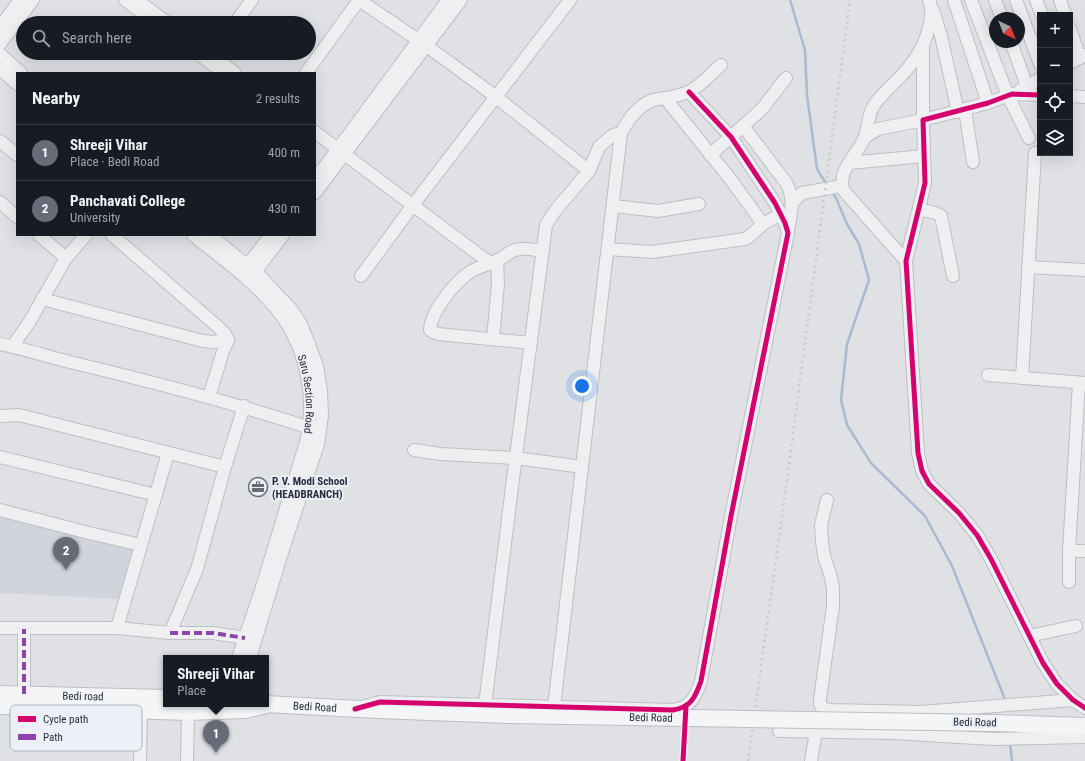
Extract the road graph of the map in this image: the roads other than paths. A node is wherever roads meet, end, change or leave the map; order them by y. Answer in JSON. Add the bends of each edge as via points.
{"nodes":[{"id":1,"x":20,"y":0,"type":"edge"},
{"id":2,"x":32,"y":0,"type":"edge"},
{"id":3,"x":125,"y":0,"type":"edge"},
{"id":4,"x":252,"y":0,"type":"edge"},
{"id":5,"x":359,"y":0,"type":"edge"},
{"id":6,"x":448,"y":0,"type":"edge"},
{"id":7,"x":461,"y":0,"type":"edge"},
{"id":8,"x":570,"y":0,"type":"edge"},
{"id":9,"x":954,"y":0,"type":"edge"},
{"id":10,"x":971,"y":0,"type":"edge"},
{"id":11,"x":995,"y":0,"type":"edge"},
{"id":12,"x":1016,"y":0,"type":"edge"},
{"id":13,"x":1036,"y":0,"type":"edge"},
{"id":14,"x":1060,"y":0,"type":"edge"},
{"id":15,"x":140,"y":3,"type":"edge"},
{"id":16,"x":931,"y":3,"type":"edge"},
{"id":17,"x":1000,"y":12,"type":"edge"},
{"id":18,"x":1041,"y":12,"type":"edge"},
{"id":19,"x":1064,"y":12,"type":"edge"},
{"id":20,"x":20,"y":16,"type":"edge"},
{"id":21,"x":150,"y":16,"type":"edge"},
{"id":22,"x":158,"y":16,"type":"edge"},
{"id":23,"x":241,"y":16,"type":"edge"},
{"id":24,"x":16,"y":22,"type":"edge"},
{"id":25,"x":0,"y":27,"type":"edge"},
{"id":26,"x":1073,"y":40,"type":"edge"},
{"id":27,"x":423,"y":43,"type":"junction"},
{"id":28,"x":0,"y":44,"type":"edge"},
{"id":29,"x":923,"y":46,"type":"junction"},
{"id":30,"x":1013,"y":48,"type":"edge"},
{"id":31,"x":0,"y":54,"type":"edge"},
{"id":32,"x":1037,"y":56,"type":"edge"},
{"id":33,"x":316,"y":59,"type":"edge"},
{"id":34,"x":1078,"y":59,"type":"edge"},
{"id":35,"x":213,"y":60,"type":"edge"},
{"id":36,"x":216,"y":60,"type":"edge"},
{"id":37,"x":315,"y":60,"type":"edge"},
{"id":38,"x":721,"y":65,"type":"dead end"},
{"id":39,"x":0,"y":69,"type":"edge"},
{"id":40,"x":20,"y":72,"type":"edge"},
{"id":41,"x":223,"y":72,"type":"edge"},
{"id":42,"x":234,"y":72,"type":"edge"},
{"id":43,"x":307,"y":72,"type":"edge"},
{"id":44,"x":786,"y":78,"type":"dead end"},
{"id":45,"x":1037,"y":81,"type":"edge"},
{"id":46,"x":16,"y":83,"type":"edge"},
{"id":47,"x":1027,"y":86,"type":"junction"},
{"id":48,"x":689,"y":92,"type":"junction"},
{"id":49,"x":1010,"y":95,"type":"junction"},
{"id":50,"x":1037,"y":95,"type":"edge"},
{"id":51,"x":495,"y":96,"type":"junction"},
{"id":52,"x":1073,"y":96,"type":"edge"},
{"id":53,"x":1085,"y":97,"type":"edge"},
{"id":54,"x":666,"y":99,"type":"junction"},
{"id":55,"x":988,"y":104,"type":"junction"},
{"id":56,"x":962,"y":111,"type":"junction"},
{"id":57,"x":923,"y":120,"type":"junction"},
{"id":58,"x":743,"y":126,"type":"junction"},
{"id":59,"x":316,"y":133,"type":"edge"},
{"id":60,"x":622,"y":133,"type":"junction"},
{"id":61,"x":731,"y":137,"type":"junction"},
{"id":62,"x":865,"y":137,"type":"junction"},
{"id":63,"x":1029,"y":138,"type":"dead end"},
{"id":64,"x":0,"y":141,"type":"edge"},
{"id":65,"x":316,"y":142,"type":"edge"},
{"id":66,"x":1035,"y":153,"type":"dead end"},
{"id":67,"x":16,"y":154,"type":"edge"},
{"id":68,"x":339,"y":155,"type":"junction"},
{"id":69,"x":710,"y":155,"type":"junction"},
{"id":70,"x":924,"y":156,"type":"junction"},
{"id":71,"x":973,"y":162,"type":"dead end"},
{"id":72,"x":849,"y":163,"type":"junction"},
{"id":73,"x":589,"y":171,"type":"junction"},
{"id":74,"x":316,"y":178,"type":"edge"},
{"id":75,"x":842,"y":186,"type":"junction"},
{"id":76,"x":316,"y":191,"type":"edge"},
{"id":77,"x":0,"y":202,"type":"edge"},
{"id":78,"x":793,"y":202,"type":"junction"},
{"id":79,"x":699,"y":204,"type":"dead end"},
{"id":80,"x":613,"y":206,"type":"junction"},
{"id":81,"x":411,"y":207,"type":"junction"},
{"id":82,"x":919,"y":210,"type":"junction"},
{"id":83,"x":781,"y":214,"type":"junction"},
{"id":84,"x":16,"y":216,"type":"edge"},
{"id":85,"x":763,"y":224,"type":"junction"},
{"id":86,"x":788,"y":233,"type":"junction"},
{"id":87,"x":40,"y":236,"type":"edge"},
{"id":88,"x":85,"y":236,"type":"edge"},
{"id":89,"x":113,"y":236,"type":"edge"},
{"id":90,"x":194,"y":236,"type":"edge"},
{"id":91,"x":211,"y":236,"type":"edge"},
{"id":92,"x":270,"y":236,"type":"edge"},
{"id":93,"x":282,"y":236,"type":"edge"},
{"id":94,"x":608,"y":249,"type":"junction"},
{"id":95,"x":543,"y":251,"type":"junction"},
{"id":96,"x":66,"y":258,"type":"junction"},
{"id":97,"x":906,"y":261,"type":"junction"},
{"id":98,"x":490,"y":263,"type":"junction"},
{"id":99,"x":1028,"y":267,"type":"junction"},
{"id":100,"x":1085,"y":270,"type":"edge"},
{"id":101,"x":247,"y":273,"type":"junction"},
{"id":102,"x":361,"y":276,"type":"dead end"},
{"id":103,"x":953,"y":276,"type":"dead end"},
{"id":104,"x":42,"y":299,"type":"junction"},
{"id":105,"x":493,"y":339,"type":"junction"},
{"id":106,"x":228,"y":340,"type":"junction"},
{"id":107,"x":531,"y":343,"type":"junction"},
{"id":108,"x":6,"y":345,"type":"edge"},
{"id":109,"x":988,"y":375,"type":"dead end"},
{"id":110,"x":1022,"y":378,"type":"junction"},
{"id":111,"x":1082,"y":383,"type":"edge"},
{"id":112,"x":209,"y":397,"type":"junction"},
{"id":113,"x":244,"y":406,"type":"junction"},
{"id":114,"x":0,"y":416,"type":"edge"},
{"id":115,"x":310,"y":428,"type":"junction"},
{"id":116,"x":414,"y":450,"type":"dead end"},
{"id":117,"x":168,"y":453,"type":"junction"},
{"id":118,"x":0,"y":457,"type":"edge"},
{"id":119,"x":516,"y":458,"type":"junction"},
{"id":120,"x":575,"y":466,"type":"dead end"},
{"id":121,"x":225,"y":467,"type":"junction"},
{"id":122,"x":1080,"y":467,"type":"edge"},
{"id":123,"x":156,"y":495,"type":"junction"},
{"id":124,"x":827,"y":500,"type":"dead end"},
{"id":125,"x":0,"y":510,"type":"edge"},
{"id":126,"x":141,"y":545,"type":"junction"},
{"id":127,"x":1085,"y":551,"type":"edge"},
{"id":128,"x":1069,"y":552,"type":"junction"},
{"id":129,"x":1069,"y":582,"type":"dead end"},
{"id":130,"x":1076,"y":626,"type":"dead end"},
{"id":131,"x":0,"y":628,"type":"edge"},
{"id":132,"x":117,"y":628,"type":"junction"},
{"id":133,"x":24,"y":629,"type":"junction"},
{"id":134,"x":170,"y":633,"type":"junction"},
{"id":135,"x":1029,"y":636,"type":"junction"},
{"id":136,"x":245,"y":638,"type":"junction"},
{"id":137,"x":239,"y":655,"type":"edge"},
{"id":138,"x":251,"y":655,"type":"edge"},
{"id":139,"x":0,"y":694,"type":"edge"},
{"id":140,"x":24,"y":694,"type":"junction"},
{"id":141,"x":163,"y":698,"type":"edge"},
{"id":142,"x":1072,"y":700,"type":"junction"},
{"id":143,"x":269,"y":704,"type":"edge"},
{"id":144,"x":485,"y":705,"type":"junction"},
{"id":145,"x":0,"y":706,"type":"edge"},
{"id":146,"x":10,"y":706,"type":"edge"},
{"id":147,"x":238,"y":707,"type":"edge"},
{"id":148,"x":554,"y":707,"type":"junction"},
{"id":149,"x":1085,"y":708,"type":"edge"},
{"id":150,"x":355,"y":709,"type":"junction"},
{"id":151,"x":142,"y":710,"type":"edge"},
{"id":152,"x":188,"y":712,"type":"junction"},
{"id":153,"x":1085,"y":726,"type":"edge"},
{"id":154,"x":779,"y":731,"type":"dead end"},
{"id":155,"x":816,"y":732,"type":"junction"},
{"id":156,"x":1085,"y":737,"type":"edge"},
{"id":157,"x":187,"y":761,"type":"edge"},
{"id":158,"x":811,"y":761,"type":"edge"}],
"edges":[{"from":1,"to":25,"type":"street"},
{"from":2,"to":20,"type":"street"},
{"from":3,"to":15,"type":"street"},
{"from":4,"to":23,"type":"street"},
{"from":5,"to":27,"type":"street"},
{"from":5,"to":33,"type":"street"},
{"from":6,"to":27,"type":"street"},
{"from":7,"to":27,"type":"street"},
{"from":8,"to":51,"type":"street"},
{"from":9,"to":55,"type":"street"},
{"from":10,"to":49,"type":"street"},
{"from":11,"to":17,"type":"street"},
{"from":12,"to":32,"type":"street"},
{"from":13,"to":18,"type":"street"},
{"from":14,"to":19,"type":"street"},
{"from":15,"to":21,"type":"street"},
{"from":15,"to":22,"type":"street"},
{"from":16,"to":29,"type":"street"},
{"from":16,"to":56,"type":"street"},
{"from":24,"to":28,"type":"street"},
{"from":26,"to":34,"type":"street"},
{"from":27,"to":51,"type":"street"},
{"from":27,"to":68,"type":"street"},
{"from":29,"to":57,"type":"street"},
{"from":29,"to":62,"type":"street","via":[[911,65],[872,108]]},
{"from":30,"to":47,"type":"street"},
{"from":31,"to":40,"type":"street"},
{"from":35,"to":41,"type":"street"},
{"from":36,"to":42,"type":"street"},
{"from":37,"to":43,"type":"street"},
{"from":38,"to":48,"type":"street"},
{"from":39,"to":46,"type":"street"},
{"from":44,"to":58,"type":"street","via":[[761,110]]},
{"from":45,"to":47,"type":"street"},
{"from":47,"to":49,"type":"street"},
{"from":48,"to":54,"type":"street"},
{"from":48,"to":61,"type":"street"},
{"from":49,"to":50,"type":"street"},
{"from":49,"to":55,"type":"street"},
{"from":49,"to":63,"type":"street"},
{"from":51,"to":73,"type":"street"},
{"from":51,"to":81,"type":"street"},
{"from":52,"to":53,"type":"street"},
{"from":54,"to":60,"type":"street","via":[[656,99],[635,111]]},
{"from":54,"to":69,"type":"street"},
{"from":55,"to":56,"type":"street"},
{"from":56,"to":57,"type":"street"},
{"from":56,"to":71,"type":"street"},
{"from":57,"to":62,"type":"street","via":[[878,129]]},
{"from":57,"to":70,"type":"street"},
{"from":58,"to":61,"type":"street"},
{"from":58,"to":78,"type":"street","via":[[788,184]]},
{"from":59,"to":68,"type":"street"},
{"from":60,"to":73,"type":"street","via":[[613,135],[603,142]]},
{"from":60,"to":80,"type":"street"},
{"from":61,"to":69,"type":"street"},
{"from":61,"to":83,"type":"street"},
{"from":62,"to":72,"type":"street"},
{"from":64,"to":67,"type":"street"},
{"from":65,"to":68,"type":"street"},
{"from":66,"to":99,"type":"street"},
{"from":68,"to":74,"type":"street"},
{"from":68,"to":76,"type":"street"},
{"from":68,"to":81,"type":"street"},
{"from":69,"to":85,"type":"street"},
{"from":70,"to":72,"type":"street"},
{"from":70,"to":82,"type":"street","via":[[925,183]]},
{"from":72,"to":75,"type":"street","via":[[842,178]]},
{"from":73,"to":95,"type":"street","via":[[546,225]]},
{"from":75,"to":78,"type":"street","via":[[802,193]]},
{"from":75,"to":97,"type":"street"},
{"from":77,"to":84,"type":"street"},
{"from":78,"to":86,"type":"street"},
{"from":79,"to":80,"type":"street","via":[[658,211]]},
{"from":80,"to":94,"type":"street"},
{"from":81,"to":98,"type":"street"},
{"from":81,"to":102,"type":"street"},
{"from":82,"to":97,"type":"street"},
{"from":82,"to":103,"type":"street","via":[[941,216]]},
{"from":83,"to":85,"type":"street"},
{"from":83,"to":86,"type":"street"},
{"from":85,"to":94,"type":"street","via":[[745,239],[652,252]]},
{"from":86,"to":148,"type":"street","via":[[697,693],[686,706],[672,710]]},
{"from":87,"to":96,"type":"street"},
{"from":88,"to":96,"type":"street"},
{"from":89,"to":106,"type":"street","via":[[217,326]]},
{"from":90,"to":101,"type":"street","name":"Saru Section Road"},
{"from":91,"to":101,"type":"street","name":"Saru Section Road"},
{"from":92,"to":101,"type":"street"},
{"from":93,"to":101,"type":"street"},
{"from":94,"to":148,"type":"street"},
{"from":95,"to":98,"type":"street","via":[[515,250]]},
{"from":95,"to":107,"type":"street"},
{"from":96,"to":104,"type":"street"},
{"from":97,"to":135,"type":"street","via":[[918,453],[922,471],[929,484],[977,535]]},
{"from":98,"to":105,"type":"street","via":[[498,284]]},
{"from":98,"to":105,"type":"street","via":[[470,272],[462,279],[440,306],[430,324],[430,330],[427,331]]},
{"from":99,"to":100,"type":"street"},
{"from":99,"to":110,"type":"street"},
{"from":101,"to":115,"type":"street","name":"Saru Section Road","via":[[284,319],[296,342],[310,391]]},
{"from":101,"to":138,"type":"street","name":"Saru Section Road","via":[[276,292],[301,324],[317,366],[322,416],[318,444]]},
{"from":104,"to":106,"type":"street","via":[[203,341]]},
{"from":104,"to":108,"type":"street","via":[[30,320]]},
{"from":105,"to":107,"type":"street"},
{"from":106,"to":112,"type":"street"},
{"from":107,"to":119,"type":"street"},
{"from":108,"to":112,"type":"street"},
{"from":109,"to":110,"type":"street"},
{"from":110,"to":111,"type":"street"},
{"from":111,"to":122,"type":"street"},
{"from":112,"to":113,"type":"street"},
{"from":113,"to":115,"type":"street"},
{"from":113,"to":121,"type":"street"},
{"from":114,"to":117,"type":"street","via":[[19,415]]},
{"from":115,"to":136,"type":"street","name":"Saru Section Road","via":[[297,477]]},
{"from":116,"to":119,"type":"street"},
{"from":117,"to":121,"type":"street"},
{"from":117,"to":123,"type":"street"},
{"from":118,"to":123,"type":"street"},
{"from":119,"to":120,"type":"street"},
{"from":119,"to":144,"type":"street"},
{"from":121,"to":134,"type":"street","via":[[197,569]]},
{"from":122,"to":128,"type":"street"},
{"from":123,"to":126,"type":"street"},
{"from":124,"to":142,"type":"street","via":[[821,525],[824,556],[833,588],[833,606],[820,699],[822,708],[922,712]]},
{"from":125,"to":126,"type":"street"},
{"from":126,"to":132,"type":"street"},
{"from":127,"to":128,"type":"street"},
{"from":128,"to":129,"type":"street"},
{"from":130,"to":135,"type":"street"},
{"from":131,"to":133,"type":"street"},
{"from":132,"to":133,"type":"street"},
{"from":132,"to":134,"type":"street"},
{"from":133,"to":140,"type":"street"},
{"from":134,"to":136,"type":"street","via":[[213,633]]},
{"from":135,"to":142,"type":"street","via":[[1043,664]]},
{"from":136,"to":137,"type":"street","name":"Saru Section Road"},
{"from":139,"to":140,"type":"main road","name":"Bedi road"},
{"from":140,"to":141,"type":"main road","name":"Bedi road"},
{"from":142,"to":149,"type":"street"},
{"from":143,"to":150,"type":"main road","name":"Bedi Road"},
{"from":144,"to":148,"type":"street"},
{"from":144,"to":150,"type":"street","via":[[380,702]]},
{"from":145,"to":146,"type":"main road","name":"Bedi Road"},
{"from":147,"to":152,"type":"main road","name":"Bedi Road"},
{"from":150,"to":153,"type":"main road","name":"Bedi Road","bridge":true,"via":[[524,715],[832,719]]},
{"from":151,"to":152,"type":"main road","name":"Bedi Road"},
{"from":152,"to":157,"type":"street"},
{"from":154,"to":155,"type":"street"},
{"from":155,"to":156,"type":"street","via":[[893,733],[993,739]]},
{"from":155,"to":158,"type":"street"}]}
